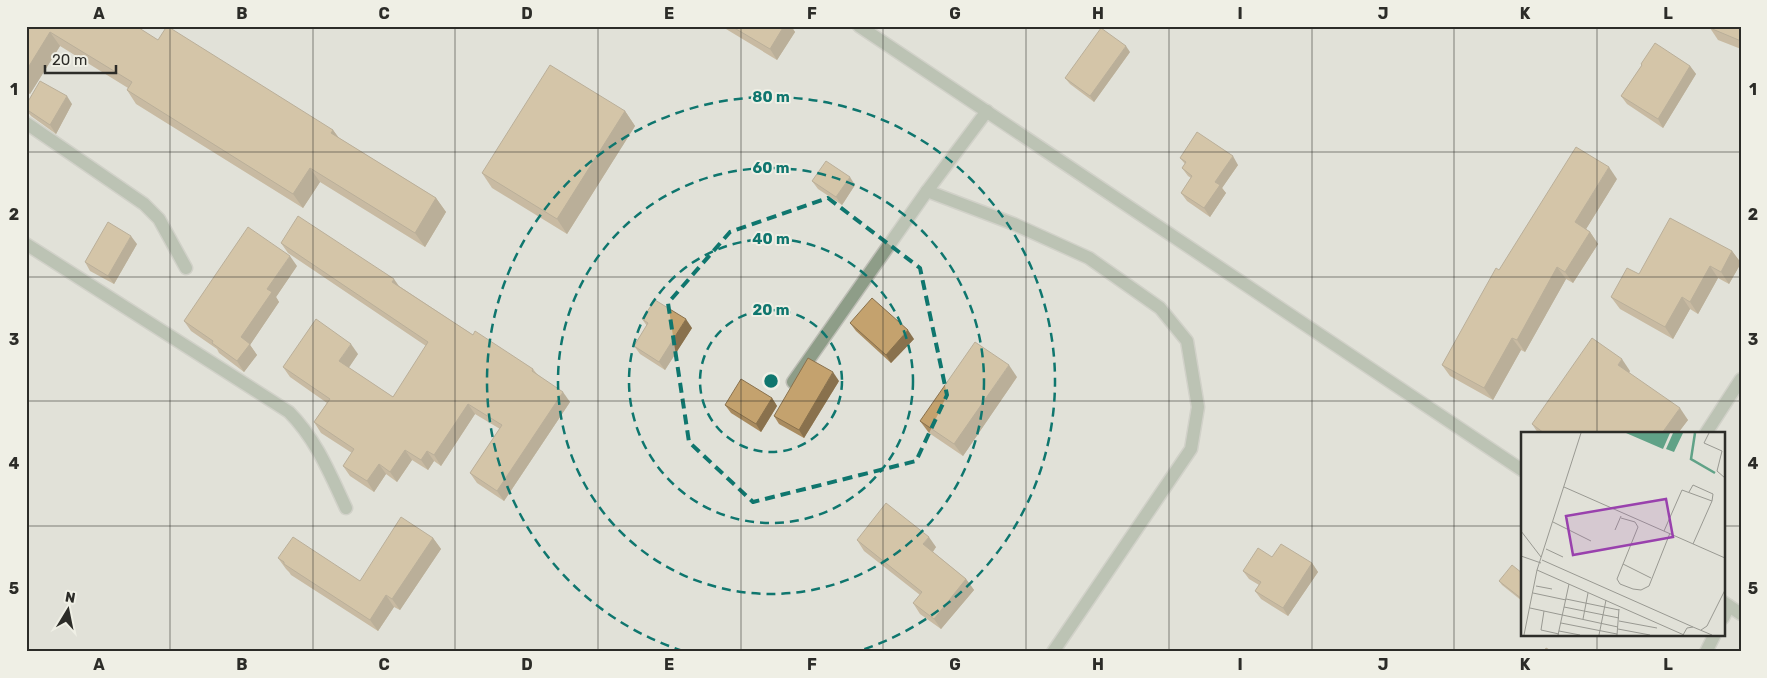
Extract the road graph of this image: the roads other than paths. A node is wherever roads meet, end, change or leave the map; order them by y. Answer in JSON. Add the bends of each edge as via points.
{"nodes":[{"id":1,"x":859,"y":26,"type":"edge"},
{"id":2,"x":987,"y":111,"type":"junction"},
{"id":3,"x":26,"y":123,"type":"edge"},
{"id":4,"x":927,"y":191,"type":"junction"},
{"id":5,"x":26,"y":244,"type":"edge"},
{"id":6,"x":186,"y":268,"type":"dead end"},
{"id":7,"x":1741,"y":379,"type":"edge"},
{"id":8,"x":793,"y":382,"type":"edge"},
{"id":9,"x":1707,"y":432,"type":"edge"},
{"id":10,"x":1521,"y":469,"type":"edge"},
{"id":11,"x":346,"y":508,"type":"dead end"},
{"id":12,"x":1726,"y":604,"type":"edge"},
{"id":13,"x":1741,"y":614,"type":"edge"},
{"id":14,"x":1714,"y":636,"type":"edge"},
{"id":15,"x":1053,"y":652,"type":"edge"},
{"id":16,"x":1706,"y":652,"type":"edge"}],
"edges":[{"from":1,"to":2,"type":"street"},
{"from":2,"to":4,"type":"street"},
{"from":2,"to":10,"type":"street"},
{"from":3,"to":6,"type":"street","via":[[144,204],[159,219]]},
{"from":4,"to":8,"type":"street"},
{"from":4,"to":15,"type":"street","via":[[1014,224],[1089,258],[1160,308],[1187,341],[1198,407],[1191,449]]},
{"from":5,"to":11,"type":"street","via":[[289,412],[302,424],[315,444]]},
{"from":7,"to":9,"type":"street"},
{"from":12,"to":13,"type":"street"},
{"from":14,"to":16,"type":"street"}]}
